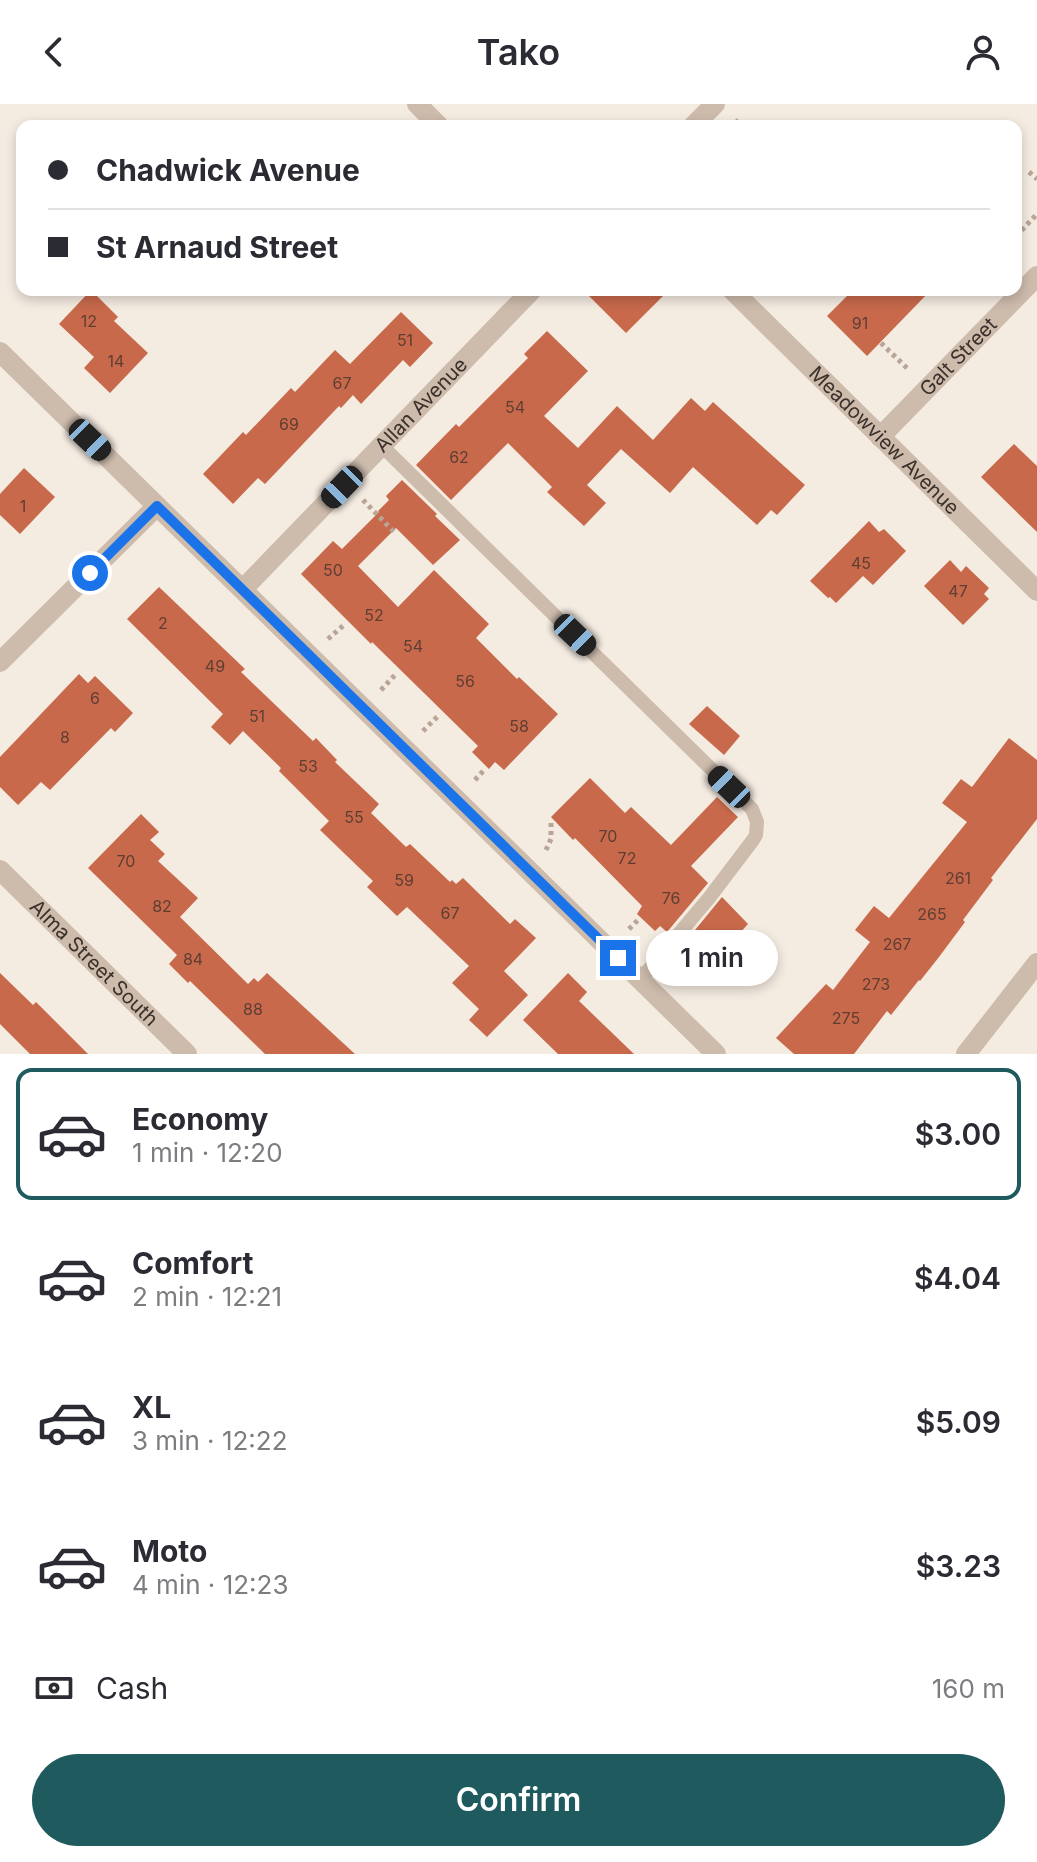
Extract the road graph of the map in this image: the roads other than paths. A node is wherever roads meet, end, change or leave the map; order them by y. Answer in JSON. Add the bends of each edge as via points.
{"nodes":[{"id":1,"x":417,"y":104,"type":"edge"},
{"id":2,"x":715,"y":104,"type":"edge"},
{"id":3,"x":433,"y":120,"type":"edge"},
{"id":4,"x":699,"y":120,"type":"edge"},
{"id":5,"x":1037,"y":276,"type":"edge"},
{"id":6,"x":1022,"y":291,"type":"edge"},
{"id":7,"x":526,"y":296,"type":"edge"},
{"id":8,"x":738,"y":296,"type":"edge"},
{"id":9,"x":1017,"y":296,"type":"edge"},
{"id":10,"x":0,"y":352,"type":"edge"},
{"id":11,"x":880,"y":437,"type":"junction"},
{"id":12,"x":382,"y":446,"type":"junction"},
{"id":13,"x":157,"y":506,"type":"junction"},
{"id":14,"x":243,"y":589,"type":"junction"},
{"id":15,"x":1037,"y":591,"type":"edge"},
{"id":16,"x":0,"y":662,"type":"edge"},
{"id":17,"x":0,"y":870,"type":"edge"},
{"id":18,"x":1037,"y":963,"type":"edge"},
{"id":19,"x":640,"y":980,"type":"junction"},
{"id":20,"x":187,"y":1054,"type":"edge"},
{"id":21,"x":716,"y":1054,"type":"edge"},
{"id":22,"x":966,"y":1054,"type":"edge"}],
"edges":[{"from":1,"to":3,"type":"street"},
{"from":2,"to":4,"type":"street"},
{"from":5,"to":6,"type":"street","name":"Galt Street"},
{"from":7,"to":12,"type":"street","name":"Allan Avenue"},
{"from":8,"to":11,"type":"street","name":"Meadowview Avenue"},
{"from":9,"to":11,"type":"street","name":"Galt Street"},
{"from":10,"to":13,"type":"street"},
{"from":11,"to":15,"type":"street","name":"Meadowview Avenue"},
{"from":12,"to":14,"type":"street","name":"Allan Avenue"},
{"from":12,"to":19,"type":"lane","via":[[752,809],[756,835],[749,846]]},
{"from":13,"to":14,"type":"street"},
{"from":13,"to":16,"type":"street"},
{"from":14,"to":19,"type":"street"},
{"from":17,"to":20,"type":"street","name":"Alma Street South"},
{"from":18,"to":22,"type":"street"},
{"from":19,"to":21,"type":"street"}]}
